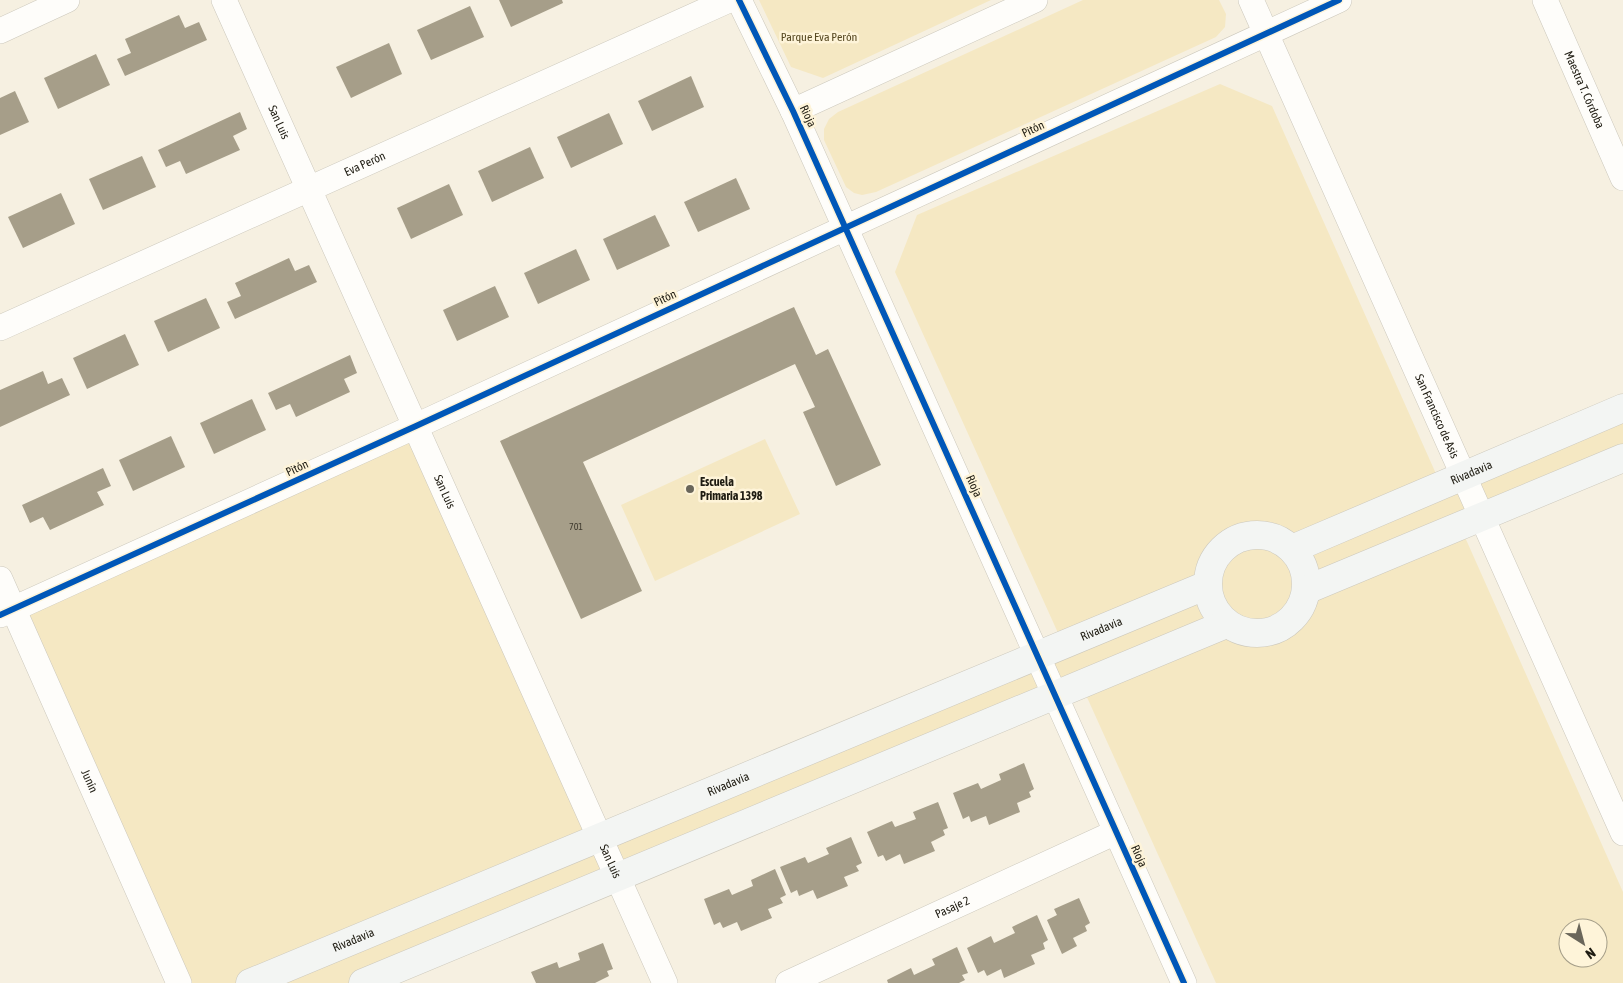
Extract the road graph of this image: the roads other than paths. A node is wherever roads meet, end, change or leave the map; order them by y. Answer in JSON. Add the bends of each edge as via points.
{"nodes":[{"id":1,"x":67,"y":0,"type":"edge"},
{"id":2,"x":224,"y":0,"type":"edge"},
{"id":3,"x":729,"y":0,"type":"edge"},
{"id":4,"x":739,"y":0,"type":"edge"},
{"id":5,"x":1035,"y":0,"type":"edge"},
{"id":6,"x":1251,"y":0,"type":"edge"},
{"id":7,"x":1339,"y":0,"type":"edge"},
{"id":8,"x":1545,"y":0,"type":"edge"},
{"id":9,"x":0,"y":30,"type":"edge"},
{"id":10,"x":1266,"y":34,"type":"junction"},
{"id":11,"x":793,"y":111,"type":"junction"},
{"id":12,"x":1623,"y":178,"type":"edge"},
{"id":13,"x":309,"y":189,"type":"junction"},
{"id":14,"x":846,"y":227,"type":"junction"},
{"id":15,"x":0,"y":328,"type":"edge"},
{"id":16,"x":1623,"y":408,"type":"edge"},
{"id":17,"x":416,"y":426,"type":"junction"},
{"id":18,"x":1623,"y":458,"type":"edge"},
{"id":19,"x":1463,"y":476,"type":"junction"},
{"id":20,"x":1482,"y":516,"type":"junction"},
{"id":21,"x":1292,"y":549,"type":"junction"},
{"id":22,"x":0,"y":580,"type":"edge"},
{"id":23,"x":1207,"y":585,"type":"junction"},
{"id":24,"x":1306,"y":590,"type":"junction"},
{"id":25,"x":7,"y":612,"type":"edge"},
{"id":26,"x":1226,"y":624,"type":"junction"},
{"id":27,"x":1037,"y":655,"type":"junction"},
{"id":28,"x":1055,"y":695,"type":"junction"},
{"id":29,"x":1621,"y":822,"type":"edge"},
{"id":30,"x":1116,"y":832,"type":"junction"},
{"id":31,"x":600,"y":837,"type":"junction"},
{"id":32,"x":618,"y":877,"type":"junction"},
{"id":33,"x":179,"y":983,"type":"edge"},
{"id":34,"x":250,"y":983,"type":"edge"},
{"id":35,"x":363,"y":983,"type":"edge"},
{"id":36,"x":665,"y":983,"type":"edge"},
{"id":37,"x":788,"y":983,"type":"edge"},
{"id":38,"x":1184,"y":983,"type":"edge"}],
"edges":[{"from":1,"to":9,"type":"street"},
{"from":2,"to":13,"type":"street","name":"San Luis"},
{"from":3,"to":13,"type":"street","name":"Eva Perón"},
{"from":4,"to":11,"type":"street","name":"Rioja"},
{"from":5,"to":11,"type":"street"},
{"from":6,"to":10,"type":"street","name":"San Francisco de Asis"},
{"from":7,"to":10,"type":"street","name":"Pitón"},
{"from":8,"to":12,"type":"street","name":"Maestra T. Córdoba"},
{"from":10,"to":14,"type":"street","name":"Pitón"},
{"from":10,"to":19,"type":"street","name":"San Francisco de Asis"},
{"from":11,"to":14,"type":"street","name":"Rioja"},
{"from":13,"to":15,"type":"street","name":"Eva Perón"},
{"from":13,"to":17,"type":"street","name":"San Luis"},
{"from":14,"to":17,"type":"street","name":"Pitón"},
{"from":14,"to":27,"type":"street","name":"Rioja"},
{"from":16,"to":19,"type":"street","name":"Rivadavia"},
{"from":17,"to":25,"type":"street","name":"Pitón"},
{"from":17,"to":31,"type":"street","name":"San Luis"},
{"from":18,"to":20,"type":"street"},
{"from":19,"to":20,"type":"street","name":"San Francisco de Asis"},
{"from":19,"to":21,"type":"street","name":"Rivadavia"},
{"from":20,"to":24,"type":"street"},
{"from":20,"to":29,"type":"street","name":"San Francisco de Asis"},
{"from":21,"to":23,"type":"street","via":[[1273,537],[1250,535],[1228,543],[1214,560]]},
{"from":21,"to":24,"type":"street","via":[[1304,568]]},
{"from":22,"to":25,"type":"street","name":"Junín"},
{"from":23,"to":26,"type":"street","via":[[1209,600]]},
{"from":23,"to":27,"type":"street","name":"Rivadavia"},
{"from":24,"to":26,"type":"street","via":[[1300,609],[1286,625],[1267,633],[1246,633]]},
{"from":25,"to":33,"type":"street","name":"Junín"},
{"from":26,"to":28,"type":"street"},
{"from":27,"to":28,"type":"street","name":"Rioja"},
{"from":27,"to":31,"type":"street","name":"Rivadavia"},
{"from":28,"to":30,"type":"street","name":"Rioja"},
{"from":28,"to":32,"type":"street"},
{"from":30,"to":37,"type":"street","name":"Pasaje 2"},
{"from":30,"to":38,"type":"street","name":"Rioja"},
{"from":31,"to":32,"type":"street","name":"San Luis"},
{"from":31,"to":34,"type":"street","name":"Rivadavia"},
{"from":32,"to":35,"type":"street"},
{"from":32,"to":36,"type":"street","name":"San Luis"}]}
